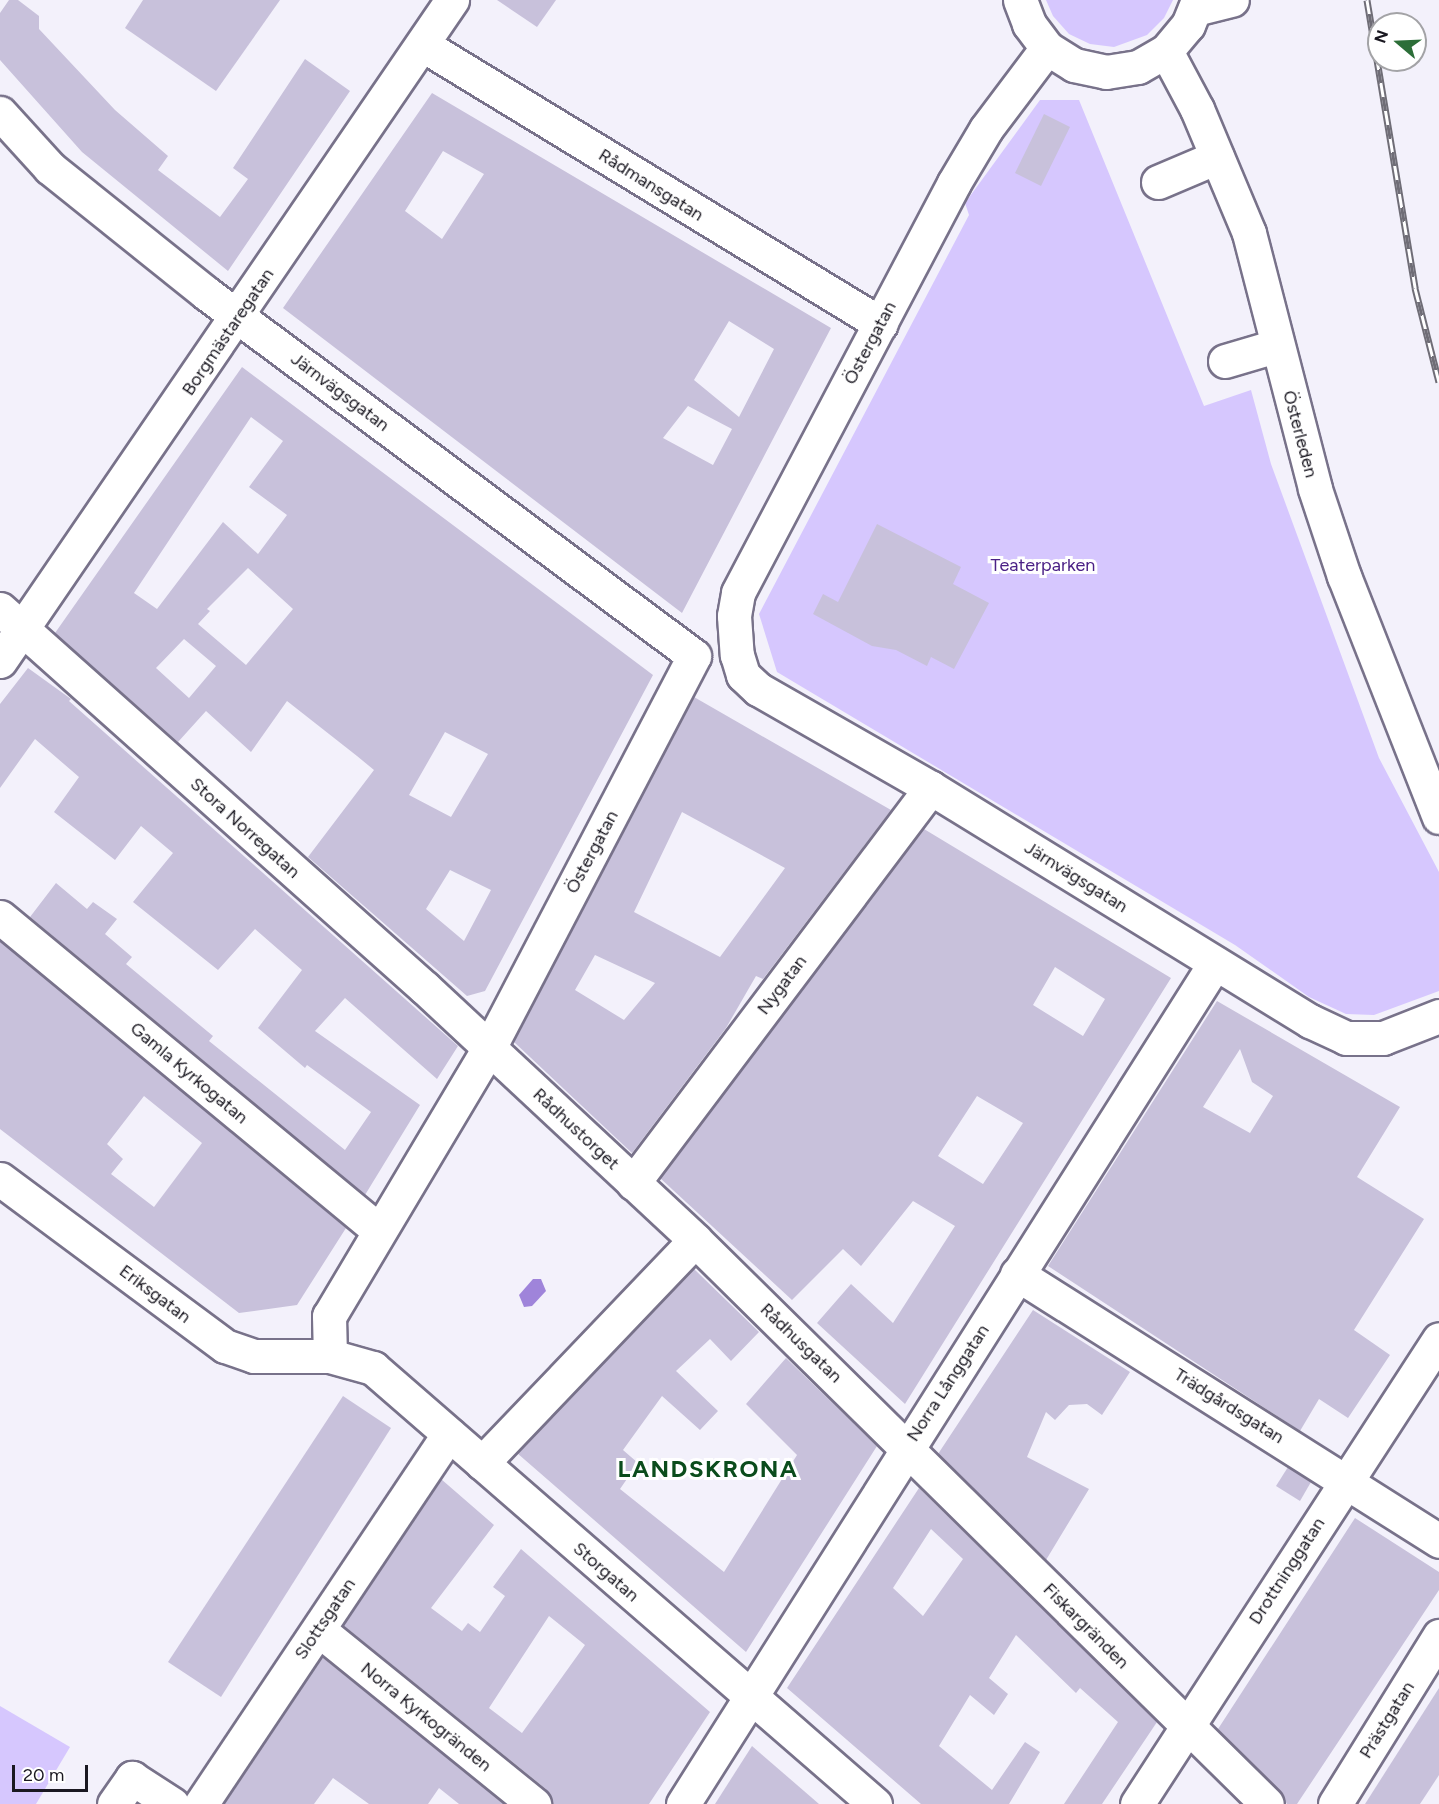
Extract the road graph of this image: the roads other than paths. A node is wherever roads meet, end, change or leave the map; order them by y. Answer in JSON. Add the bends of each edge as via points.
{"nodes":[{"id":1,"x":452,"y":0,"type":"edge"},
{"id":2,"x":1020,"y":0,"type":"edge"},
{"id":3,"x":1232,"y":0,"type":"edge"},
{"id":4,"x":1196,"y":5,"type":"edge"},
{"id":5,"x":423,"y":45,"type":"junction"},
{"id":6,"x":1047,"y":48,"type":"junction"},
{"id":7,"x":1166,"y":51,"type":"junction"},
{"id":8,"x":0,"y":113,"type":"edge"},
{"id":9,"x":1217,"y":157,"type":"junction"},
{"id":10,"x":1158,"y":182,"type":"dead end"},
{"id":11,"x":239,"y":316,"type":"junction"},
{"id":12,"x":881,"y":324,"type":"junction"},
{"id":13,"x":1276,"y":346,"type":"junction"},
{"id":14,"x":1225,"y":361,"type":"dead end"},
{"id":15,"x":11,"y":619,"type":"edge"},
{"id":16,"x":694,"y":656,"type":"joint"},
{"id":17,"x":737,"y":656,"type":"joint"},
{"id":18,"x":0,"y":661,"type":"edge"},
{"id":19,"x":931,"y":788,"type":"junction"},
{"id":20,"x":1439,"y":817,"type":"edge"},
{"id":21,"x":0,"y":917,"type":"edge"},
{"id":22,"x":1215,"y":963,"type":"junction"},
{"id":23,"x":1439,"y":1016,"type":"edge"},
{"id":24,"x":489,"y":1048,"type":"junction"},
{"id":25,"x":633,"y":1183,"type":"junction"},
{"id":26,"x":5,"y":1193,"type":"edge"},
{"id":27,"x":378,"y":1230,"type":"junction"},
{"id":28,"x":694,"y":1240,"type":"junction"},
{"id":29,"x":1017,"y":1274,"type":"junction"},
{"id":30,"x":1439,"y":1339,"type":"edge"},
{"id":31,"x":330,"y":1356,"type":"junction"},
{"id":32,"x":449,"y":1434,"type":"junction"},
{"id":33,"x":907,"y":1447,"type":"junction"},
{"id":34,"x":482,"y":1463,"type":"junction"},
{"id":35,"x":1346,"y":1481,"type":"junction"},
{"id":36,"x":1439,"y":1541,"type":"edge"},
{"id":37,"x":319,"y":1629,"type":"junction"},
{"id":38,"x":1439,"y":1635,"type":"edge"},
{"id":39,"x":751,"y":1697,"type":"junction"},
{"id":40,"x":1186,"y":1727,"type":"junction"},
{"id":41,"x":114,"y":1804,"type":"edge"},
{"id":42,"x":172,"y":1804,"type":"edge"},
{"id":43,"x":201,"y":1804,"type":"edge"},
{"id":44,"x":534,"y":1804,"type":"edge"},
{"id":45,"x":683,"y":1804,"type":"edge"},
{"id":46,"x":875,"y":1804,"type":"edge"},
{"id":47,"x":1137,"y":1804,"type":"edge"},
{"id":48,"x":1267,"y":1804,"type":"edge"},
{"id":49,"x":1335,"y":1804,"type":"edge"}],
"edges":[{"from":1,"to":5,"type":"street","name":"Borgmästaregatan"},
{"from":2,"to":6,"type":"street","via":[[1029,24]]},
{"from":3,"to":4,"type":"street"},
{"from":4,"to":7,"type":"street","via":[[1179,39]]},
{"from":5,"to":11,"type":"street","name":"Borgmästaregatan"},
{"from":5,"to":12,"type":"street","name":"Rådmansgatan"},
{"from":6,"to":7,"type":"street","via":[[1074,65],[1106,72],[1138,67]]},
{"from":6,"to":12,"type":"street","name":"Östergatan","via":[[986,129]]},
{"from":7,"to":9,"type":"street","name":"Österleden"},
{"from":8,"to":11,"type":"street","name":"Järnvägsgatan","via":[[50,168]]},
{"from":9,"to":10,"type":"street"},
{"from":9,"to":13,"type":"street","name":"Österleden","via":[[1249,232]]},
{"from":11,"to":15,"type":"street","name":"Borgmästaregatan"},
{"from":11,"to":16,"type":"street","name":"Järnvägsgatan"},
{"from":12,"to":17,"type":"street","name":"Östergatan","via":[[738,593],[734,616]]},
{"from":13,"to":14,"type":"street"},
{"from":13,"to":20,"type":"street","name":"Österleden","via":[[1344,576]]},
{"from":15,"to":18,"type":"street","name":"Borgmästaregatan"},
{"from":15,"to":24,"type":"street","name":"Stora Norregatan"},
{"from":16,"to":24,"type":"street","name":"Östergatan"},
{"from":17,"to":19,"type":"street","name":"Järnvägsgatan","via":[[743,675],[758,689]]},
{"from":19,"to":22,"type":"street","name":"Järnvägsgatan"},
{"from":19,"to":25,"type":"street","name":"Nygatan"},
{"from":21,"to":27,"type":"street","name":"Gamla Kyrkogatan"},
{"from":22,"to":23,"type":"street","name":"Järnvägsgatan","via":[[1310,1021],[1346,1038],[1383,1038]]},
{"from":22,"to":29,"type":"street","name":"Norra Långgatan"},
{"from":24,"to":25,"type":"street","name":"Rådhustorget"},
{"from":24,"to":27,"type":"street"},
{"from":25,"to":28,"type":"street","name":"Rådhustorget"},
{"from":26,"to":31,"type":"street","name":"Eriksgatan","via":[[225,1346],[254,1356]]},
{"from":27,"to":31,"type":"street","via":[[329,1316]]},
{"from":28,"to":33,"type":"street","name":"Rådhusgatan"},
{"from":28,"to":34,"type":"street"},
{"from":29,"to":33,"type":"street","name":"Norra Långgatan"},
{"from":29,"to":35,"type":"street","name":"Trädgårdsgatan"},
{"from":30,"to":35,"type":"street","name":"Drottninggatan"},
{"from":31,"to":32,"type":"street","name":"Storgatan","via":[[373,1368]]},
{"from":32,"to":34,"type":"street","name":"Storgatan"},
{"from":32,"to":37,"type":"street","name":"Slottsgatan"},
{"from":33,"to":39,"type":"street","name":"Norra Långgatan"},
{"from":33,"to":40,"type":"street","name":"Fiskargränden"},
{"from":34,"to":39,"type":"street","name":"Storgatan"},
{"from":35,"to":36,"type":"street","name":"Trädgårdsgatan"},
{"from":35,"to":40,"type":"street","name":"Drottninggatan"},
{"from":37,"to":43,"type":"street","name":"Slottsgatan"},
{"from":37,"to":44,"type":"street","name":"Norra Kyrkogränden"},
{"from":38,"to":49,"type":"street","name":"Prästgatan"},
{"from":39,"to":45,"type":"street","name":"Norra Långgatan"},
{"from":39,"to":46,"type":"street","name":"Storgatan"},
{"from":40,"to":47,"type":"street","name":"Drottninggatan"},
{"from":40,"to":48,"type":"street","name":"Fiskargränden"},
{"from":41,"to":42,"type":"street","via":[[132,1778]]}]}
